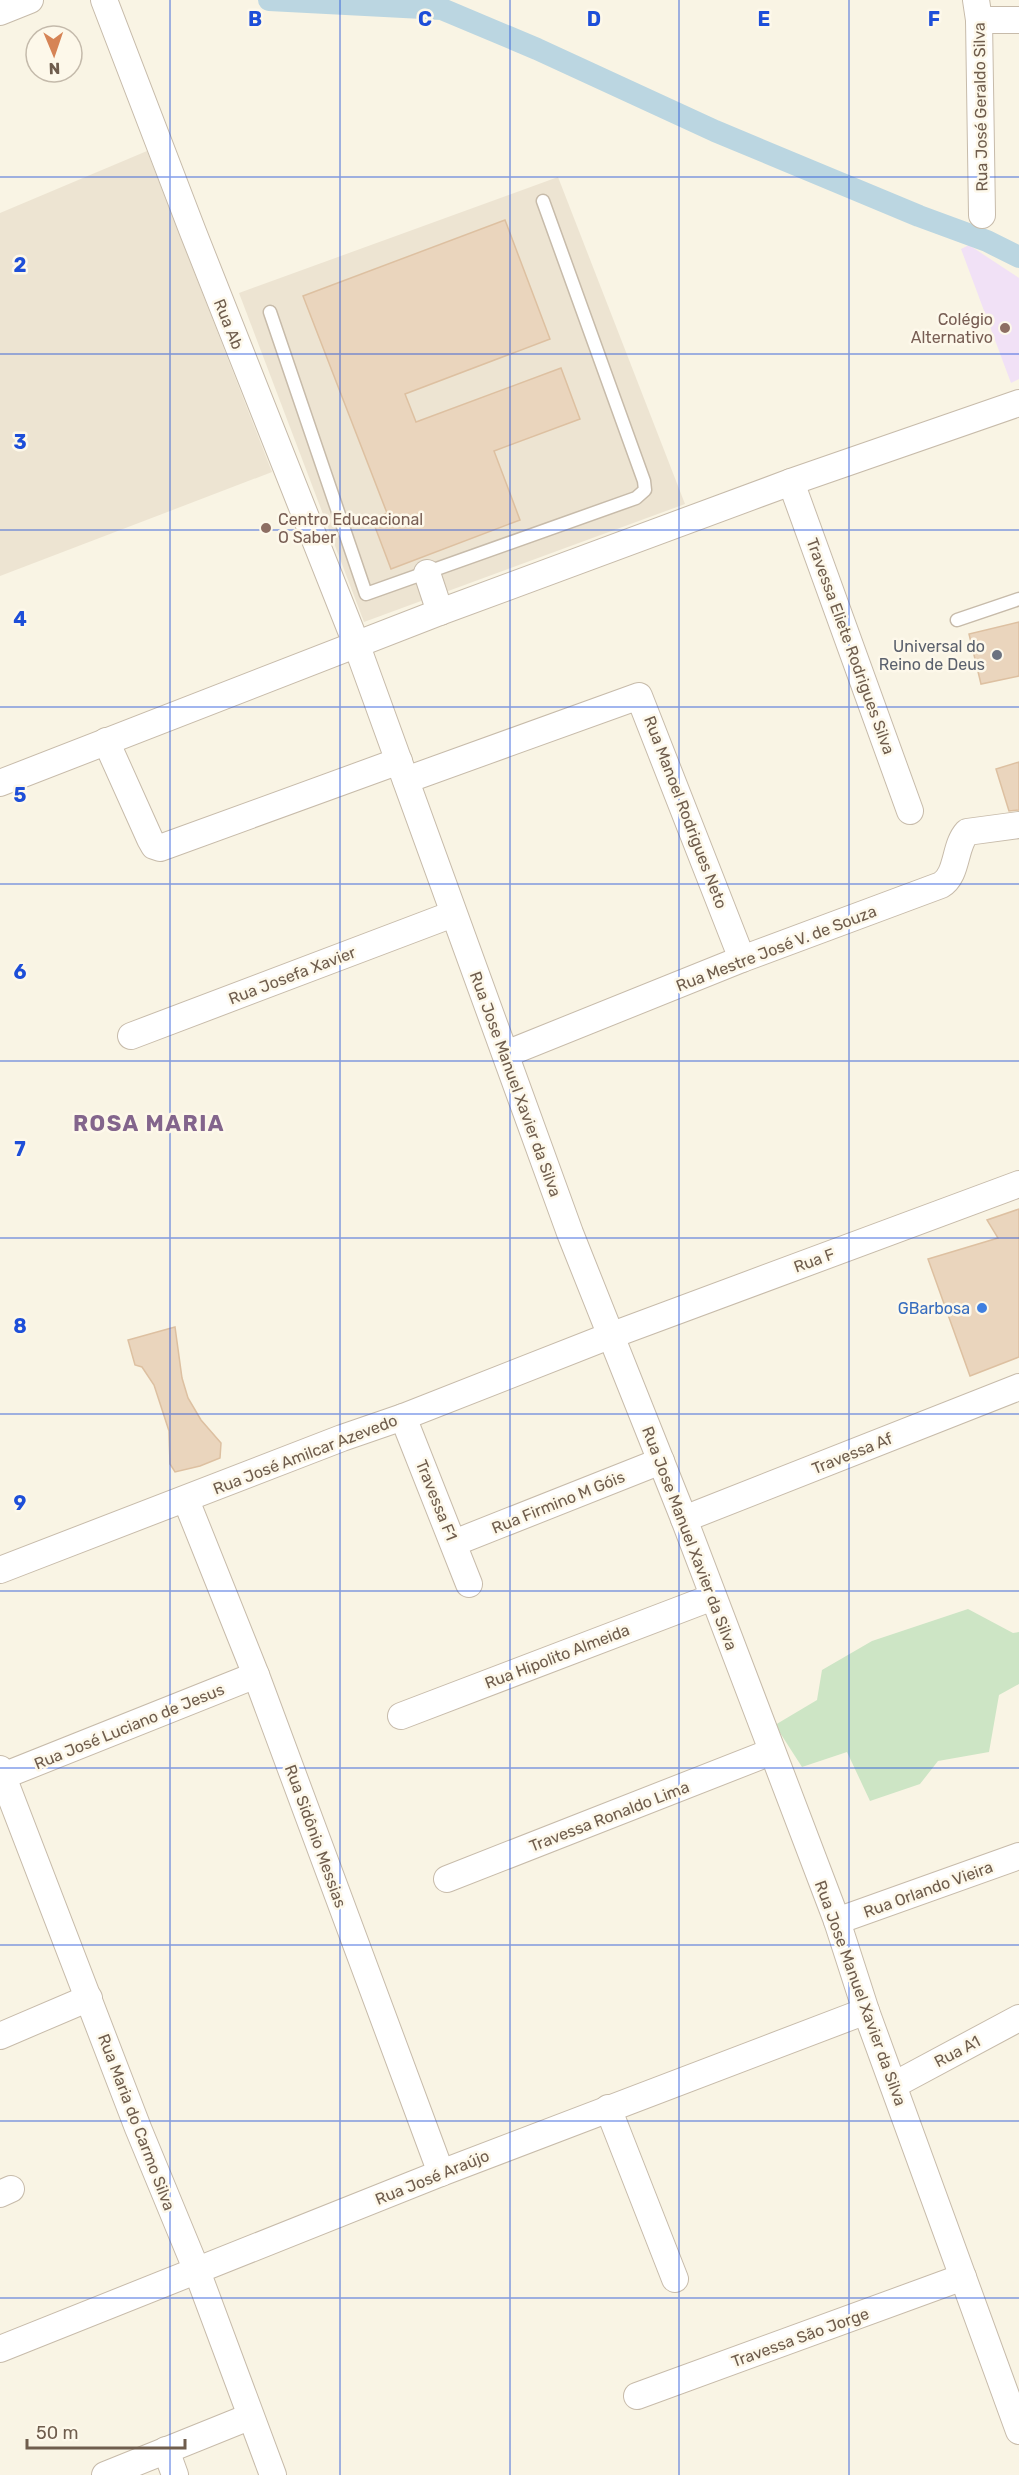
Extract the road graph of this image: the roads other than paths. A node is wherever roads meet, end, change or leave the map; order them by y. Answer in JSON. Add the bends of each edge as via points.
{"nodes":[{"id":1,"x":30,"y":0,"type":"edge"},
{"id":2,"x":104,"y":0,"type":"edge"},
{"id":3,"x":977,"y":10,"type":"edge"},
{"id":4,"x":0,"y":12,"type":"edge"},
{"id":5,"x":1019,"y":20,"type":"edge"},
{"id":6,"x":543,"y":201,"type":"dead end"},
{"id":7,"x":982,"y":215,"type":"dead end"},
{"id":8,"x":270,"y":312,"type":"dead end"},
{"id":9,"x":1019,"y":403,"type":"edge"},
{"id":10,"x":791,"y":482,"type":"junction"},
{"id":11,"x":427,"y":573,"type":"junction"},
{"id":12,"x":1019,"y":599,"type":"edge"},
{"id":13,"x":440,"y":612,"type":"junction"},
{"id":14,"x":957,"y":620,"type":"dead end"},
{"id":15,"x":357,"y":646,"type":"junction"},
{"id":16,"x":106,"y":741,"type":"junction"},
{"id":17,"x":402,"y":770,"type":"junction"},
{"id":18,"x":0,"y":783,"type":"edge"},
{"id":19,"x":910,"y":811,"type":"dead end"},
{"id":20,"x":1019,"y":825,"type":"edge"},
{"id":21,"x":453,"y":914,"type":"junction"},
{"id":22,"x":742,"y":959,"type":"junction"},
{"id":23,"x":131,"y":1036,"type":"dead end"},
{"id":24,"x":506,"y":1054,"type":"junction"},
{"id":25,"x":1019,"y":1184,"type":"edge"},
{"id":26,"x":610,"y":1336,"type":"junction"},
{"id":27,"x":1019,"y":1387,"type":"edge"},
{"id":28,"x":403,"y":1417,"type":"junction"},
{"id":29,"x":661,"y":1461,"type":"junction"},
{"id":30,"x":186,"y":1500,"type":"junction"},
{"id":31,"x":684,"y":1519,"type":"junction"},
{"id":32,"x":454,"y":1543,"type":"junction"},
{"id":33,"x":0,"y":1570,"type":"edge"},
{"id":34,"x":470,"y":1584,"type":"dead end"},
{"id":35,"x":713,"y":1597,"type":"junction"},
{"id":36,"x":256,"y":1675,"type":"junction"},
{"id":37,"x":401,"y":1716,"type":"dead end"},
{"id":38,"x":771,"y":1752,"type":"junction"},
{"id":39,"x":2,"y":1772,"type":"edge"},
{"id":40,"x":1019,"y":1856,"type":"edge"},
{"id":41,"x":447,"y":1879,"type":"dead end"},
{"id":42,"x":837,"y":1921,"type":"junction"},
{"id":43,"x":89,"y":1998,"type":"junction"},
{"id":44,"x":866,"y":2011,"type":"junction"},
{"id":45,"x":1019,"y":2018,"type":"edge"},
{"id":46,"x":0,"y":2036,"type":"edge"},
{"id":47,"x":894,"y":2085,"type":"junction"},
{"id":48,"x":608,"y":2108,"type":"junction"},
{"id":49,"x":441,"y":2173,"type":"junction"},
{"id":50,"x":197,"y":2271,"type":"junction"},
{"id":51,"x":963,"y":2277,"type":"junction"},
{"id":52,"x":675,"y":2279,"type":"dead end"},
{"id":53,"x":0,"y":2349,"type":"edge"},
{"id":54,"x":636,"y":2396,"type":"dead end"},
{"id":55,"x":249,"y":2417,"type":"junction"},
{"id":56,"x":1019,"y":2431,"type":"edge"},
{"id":57,"x":165,"y":2450,"type":"junction"},
{"id":58,"x":105,"y":2475,"type":"edge"},
{"id":59,"x":175,"y":2475,"type":"edge"},
{"id":60,"x":273,"y":2475,"type":"edge"}],
"edges":[{"from":1,"to":4,"type":"street"},
{"from":2,"to":15,"type":"street","name":"Rua Ab"},
{"from":3,"to":5,"type":"street"},
{"from":3,"to":7,"type":"street","name":"Rua José Geraldo Silva"},
{"from":6,"to":11,"type":"lane","via":[[645,490],[636,498]]},
{"from":8,"to":11,"type":"lane","via":[[364,593]]},
{"from":9,"to":10,"type":"street"},
{"from":10,"to":13,"type":"street"},
{"from":10,"to":19,"type":"street","name":"Travessa Eliete Rodrigues Silva"},
{"from":11,"to":13,"type":"street"},
{"from":12,"to":14,"type":"lane"},
{"from":13,"to":15,"type":"street"},
{"from":15,"to":16,"type":"street"},
{"from":15,"to":17,"type":"street","name":"Rua Jose Manuel Xavier da Silva"},
{"from":16,"to":17,"type":"street","name":"Rua Manoel Rodrigues Neto","via":[[150,839],[160,848]]},
{"from":16,"to":18,"type":"street"},
{"from":17,"to":21,"type":"street","name":"Rua Jose Manuel Xavier da Silva"},
{"from":17,"to":22,"type":"street","name":"Rua Manoel Rodrigues Neto","via":[[639,696]]},
{"from":20,"to":22,"type":"street","name":"Rua Mestre José V. de Souza","via":[[967,832],[947,881],[941,885]]},
{"from":21,"to":23,"type":"street","name":"Rua Josefa Xavier"},
{"from":21,"to":24,"type":"street","name":"Rua Jose Manuel Xavier da Silva"},
{"from":22,"to":24,"type":"street","name":"Rua Mestre José V. de Souza"},
{"from":24,"to":26,"type":"street","name":"Rua Jose Manuel Xavier da Silva"},
{"from":25,"to":26,"type":"street","name":"Rua F"},
{"from":26,"to":28,"type":"street","name":"Rua José Amilcar Azevedo"},
{"from":26,"to":29,"type":"street","name":"Rua Jose Manuel Xavier da Silva"},
{"from":27,"to":31,"type":"street","name":"Travessa Af"},
{"from":28,"to":30,"type":"street","name":"Rua José Amilcar Azevedo"},
{"from":28,"to":32,"type":"street","name":"Travessa F1"},
{"from":29,"to":31,"type":"street","name":"Rua Jose Manuel Xavier da Silva"},
{"from":29,"to":32,"type":"street","name":"Rua Firmino M Góis"},
{"from":30,"to":33,"type":"street","name":"Rua José Amilcar Azevedo"},
{"from":30,"to":36,"type":"street","name":"Rua Sidônio Messias"},
{"from":31,"to":35,"type":"street","name":"Rua Jose Manuel Xavier da Silva"},
{"from":32,"to":34,"type":"street","name":"Travessa F1"},
{"from":35,"to":37,"type":"street","name":"Rua Hipolito Almeida"},
{"from":35,"to":38,"type":"street","name":"Rua Jose Manuel Xavier da Silva"},
{"from":36,"to":39,"type":"street","name":"Rua José Luciano de Jesus"},
{"from":36,"to":49,"type":"street","name":"Rua Sidônio Messias"},
{"from":38,"to":41,"type":"street","name":"Travessa Ronaldo Lima"},
{"from":38,"to":42,"type":"street","name":"Rua Jose Manuel Xavier da Silva"},
{"from":39,"to":43,"type":"street","name":"Rua Maria do Carmo Silva"},
{"from":40,"to":42,"type":"street","name":"Rua Orlando Vieira"},
{"from":42,"to":44,"type":"street","name":"Rua Jose Manuel Xavier da Silva"},
{"from":43,"to":46,"type":"street"},
{"from":43,"to":50,"type":"street","name":"Rua Maria do Carmo Silva"},
{"from":44,"to":47,"type":"street","name":"Rua Jose Manuel Xavier da Silva"},
{"from":44,"to":48,"type":"street","name":"Rua José Araújo"},
{"from":45,"to":47,"type":"street","name":"Rua A1"},
{"from":47,"to":51,"type":"street","name":"Rua Jose Manuel Xavier da Silva"},
{"from":48,"to":49,"type":"street","name":"Rua José Araújo"},
{"from":48,"to":52,"type":"street"},
{"from":49,"to":50,"type":"street","name":"Rua José Araújo"},
{"from":50,"to":53,"type":"street","name":"Rua José Araújo"},
{"from":50,"to":55,"type":"street","name":"Rua Maria do Carmo Silva"},
{"from":51,"to":54,"type":"street","name":"Travessa São Jorge"},
{"from":51,"to":56,"type":"street","name":"Rua Jose Manuel Xavier da Silva"},
{"from":55,"to":57,"type":"street"},
{"from":55,"to":60,"type":"street","name":"Rua Maria do Carmo Silva"},
{"from":57,"to":58,"type":"street"},
{"from":57,"to":59,"type":"street"}]}
